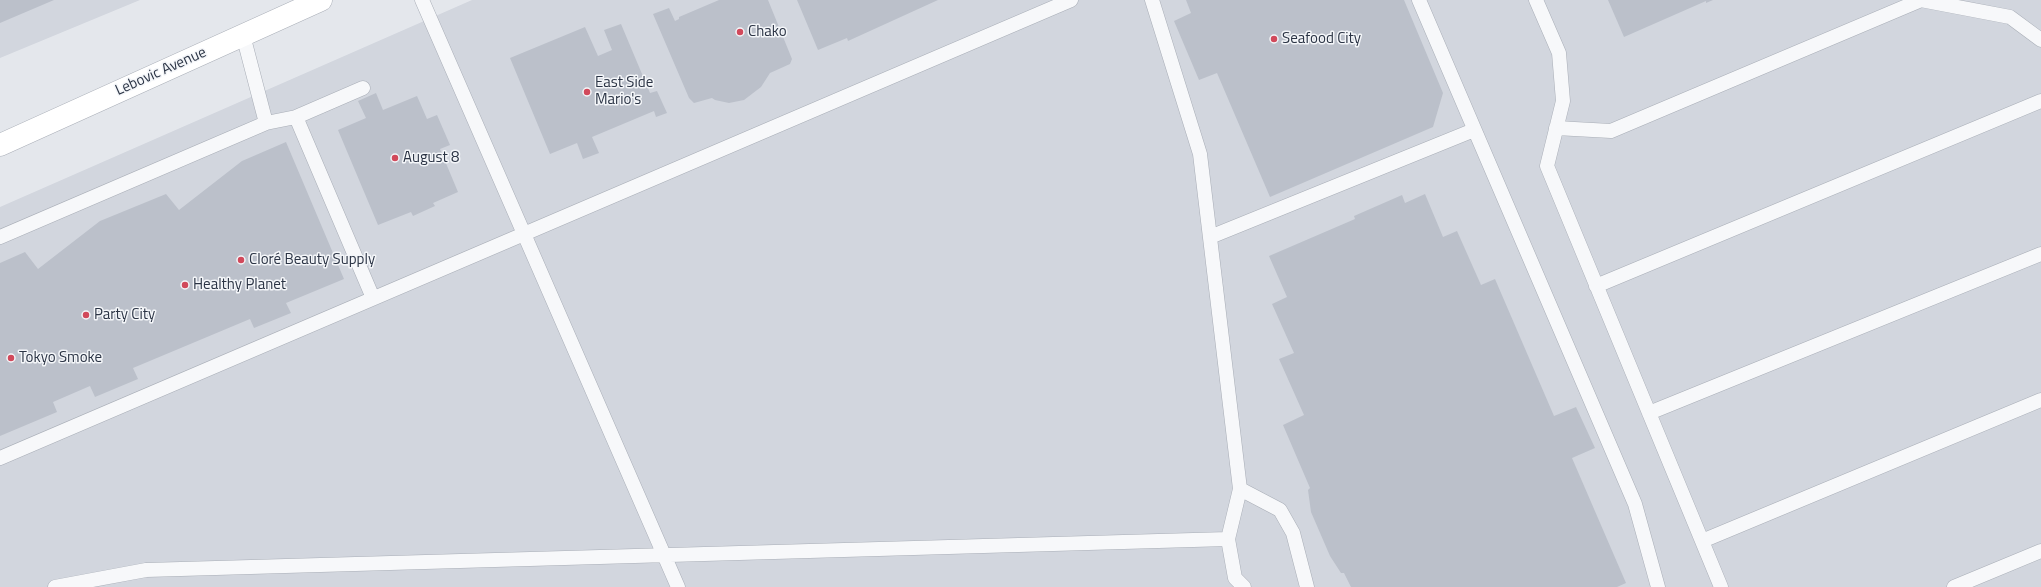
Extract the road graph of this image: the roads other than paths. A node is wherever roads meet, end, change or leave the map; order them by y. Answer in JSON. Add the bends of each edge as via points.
{"nodes":[{"id":1,"x":321,"y":0,"type":"edge"},
{"id":2,"x":422,"y":0,"type":"edge"},
{"id":3,"x":1071,"y":0,"type":"edge"},
{"id":4,"x":1152,"y":0,"type":"edge"},
{"id":5,"x":1419,"y":0,"type":"edge"},
{"id":6,"x":1536,"y":0,"type":"edge"},
{"id":7,"x":243,"y":35,"type":"junction"},
{"id":8,"x":2041,"y":40,"type":"edge"},
{"id":9,"x":363,"y":88,"type":"dead end"},
{"id":10,"x":2041,"y":101,"type":"edge"},
{"id":11,"x":296,"y":117,"type":"junction"},
{"id":12,"x":266,"y":123,"type":"junction"},
{"id":13,"x":1556,"y":128,"type":"junction"},
{"id":14,"x":1474,"y":130,"type":"junction"},
{"id":15,"x":0,"y":145,"type":"edge"},
{"id":16,"x":523,"y":233,"type":"junction"},
{"id":17,"x":0,"y":237,"type":"edge"},
{"id":18,"x":1210,"y":237,"type":"junction"},
{"id":19,"x":2041,"y":254,"type":"edge"},
{"id":20,"x":1596,"y":286,"type":"junction"},
{"id":21,"x":373,"y":298,"type":"junction"},
{"id":22,"x":2041,"y":400,"type":"edge"},
{"id":23,"x":1649,"y":413,"type":"junction"},
{"id":24,"x":0,"y":458,"type":"edge"},
{"id":25,"x":1240,"y":489,"type":"junction"},
{"id":26,"x":1228,"y":539,"type":"junction"},
{"id":27,"x":1702,"y":541,"type":"junction"},
{"id":28,"x":2041,"y":551,"type":"edge"},
{"id":29,"x":664,"y":556,"type":"junction"},
{"id":30,"x":56,"y":587,"type":"edge"},
{"id":31,"x":678,"y":587,"type":"edge"},
{"id":32,"x":1244,"y":587,"type":"edge"},
{"id":33,"x":1307,"y":587,"type":"edge"},
{"id":34,"x":1658,"y":587,"type":"edge"},
{"id":35,"x":1721,"y":587,"type":"edge"},
{"id":36,"x":1954,"y":587,"type":"edge"}],
"edges":[{"from":1,"to":7,"type":"street","name":"Lebovic Avenue"},
{"from":2,"to":16,"type":"lane"},
{"from":3,"to":16,"type":"lane"},
{"from":4,"to":18,"type":"lane","via":[[1200,154]]},
{"from":5,"to":14,"type":"lane"},
{"from":6,"to":13,"type":"lane","via":[[1559,53],[1563,101]]},
{"from":7,"to":12,"type":"lane"},
{"from":7,"to":15,"type":"street","name":"Lebovic Avenue"},
{"from":8,"to":13,"type":"lane","via":[[2010,17],[1921,0],[1611,131]]},
{"from":9,"to":11,"type":"lane"},
{"from":10,"to":20,"type":"lane"},
{"from":11,"to":12,"type":"lane"},
{"from":11,"to":21,"type":"lane"},
{"from":12,"to":17,"type":"lane"},
{"from":13,"to":20,"type":"lane","via":[[1547,166]]},
{"from":14,"to":18,"type":"lane"},
{"from":14,"to":34,"type":"lane","via":[[1635,504]]},
{"from":16,"to":21,"type":"lane"},
{"from":16,"to":29,"type":"lane"},
{"from":18,"to":25,"type":"lane"},
{"from":19,"to":23,"type":"lane"},
{"from":20,"to":23,"type":"lane"},
{"from":21,"to":24,"type":"lane"},
{"from":22,"to":27,"type":"lane"},
{"from":23,"to":27,"type":"lane"},
{"from":25,"to":26,"type":"lane"},
{"from":25,"to":33,"type":"lane","via":[[1280,510],[1293,533]]},
{"from":26,"to":29,"type":"lane"},
{"from":26,"to":32,"type":"lane","via":[[1235,578]]},
{"from":27,"to":35,"type":"lane"},
{"from":28,"to":36,"type":"lane"},
{"from":29,"to":30,"type":"lane","via":[[146,570]]},
{"from":29,"to":31,"type":"lane"}]}
